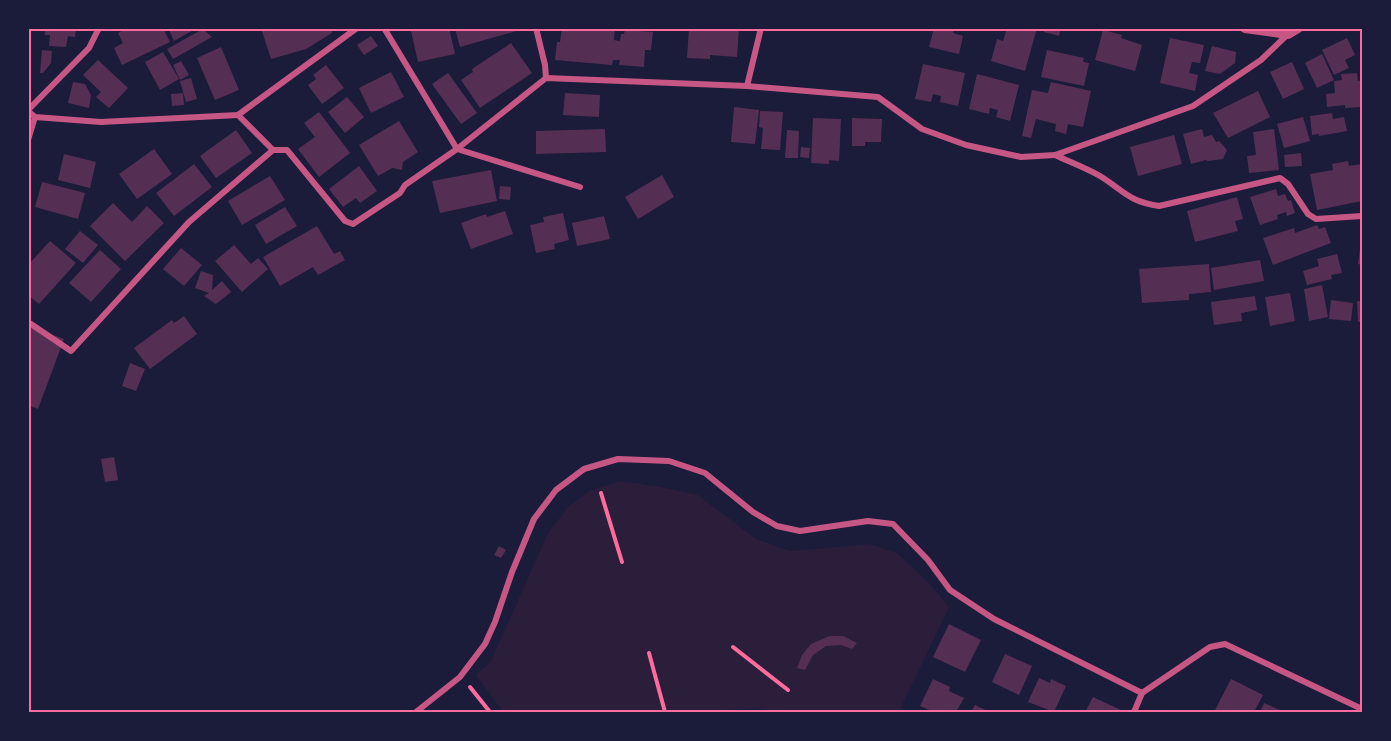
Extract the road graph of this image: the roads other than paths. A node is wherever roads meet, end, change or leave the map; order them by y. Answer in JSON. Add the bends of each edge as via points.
{"nodes":[{"id":1,"x":99,"y":28,"type":"edge"},
{"id":2,"x":357,"y":28,"type":"edge"},
{"id":3,"x":384,"y":28,"type":"edge"},
{"id":4,"x":536,"y":28,"type":"edge"},
{"id":5,"x":761,"y":28,"type":"edge"},
{"id":6,"x":1245,"y":28,"type":"edge"},
{"id":7,"x":1299,"y":28,"type":"edge"},
{"id":8,"x":1288,"y":34,"type":"junction"},
{"id":9,"x":546,"y":78,"type":"junction"},
{"id":10,"x":747,"y":86,"type":"junction"},
{"id":11,"x":28,"y":110,"type":"edge"},
{"id":12,"x":238,"y":115,"type":"junction"},
{"id":13,"x":35,"y":117,"type":"junction"},
{"id":14,"x":28,"y":140,"type":"edge"},
{"id":15,"x":458,"y":148,"type":"junction"},
{"id":16,"x":273,"y":150,"type":"junction"},
{"id":17,"x":1056,"y":155,"type":"junction"},
{"id":18,"x":580,"y":187,"type":"dead end"},
{"id":19,"x":1362,"y":216,"type":"edge"},
{"id":20,"x":28,"y":322,"type":"edge"},
{"id":21,"x":1142,"y":693,"type":"junction"},
{"id":22,"x":1362,"y":709,"type":"edge"},
{"id":23,"x":416,"y":712,"type":"edge"},
{"id":24,"x":1134,"y":712,"type":"edge"}],
"edges":[{"from":1,"to":11,"type":"street","via":[[89,48]]},
{"from":2,"to":12,"type":"street"},
{"from":3,"to":15,"type":"street"},
{"from":4,"to":9,"type":"street"},
{"from":5,"to":10,"type":"street"},
{"from":6,"to":8,"type":"street"},
{"from":7,"to":8,"type":"street"},
{"from":8,"to":17,"type":"street","via":[[1261,60],[1193,106]]},
{"from":9,"to":10,"type":"street"},
{"from":9,"to":15,"type":"street"},
{"from":10,"to":17,"type":"street","via":[[878,97],[922,129],[966,145],[1021,157]]},
{"from":11,"to":13,"type":"street"},
{"from":12,"to":13,"type":"street","via":[[101,122]]},
{"from":12,"to":16,"type":"street"},
{"from":13,"to":14,"type":"street"},
{"from":15,"to":16,"type":"street","via":[[353,224],[345,221],[287,150]]},
{"from":15,"to":18,"type":"street"},
{"from":16,"to":20,"type":"street","via":[[189,222],[71,351]]},
{"from":17,"to":19,"type":"street","via":[[1100,176],[1144,204],[1159,206],[1280,178],[1316,219]]},
{"from":21,"to":22,"type":"street","via":[[1210,647],[1225,644]]},
{"from":21,"to":23,"type":"street","via":[[974,607],[950,590],[893,524],[868,521],[800,531],[777,526],[705,473],[669,460],[618,459],[585,469],[556,490],[534,519],[485,644],[460,677]]},
{"from":21,"to":24,"type":"street"}]}
